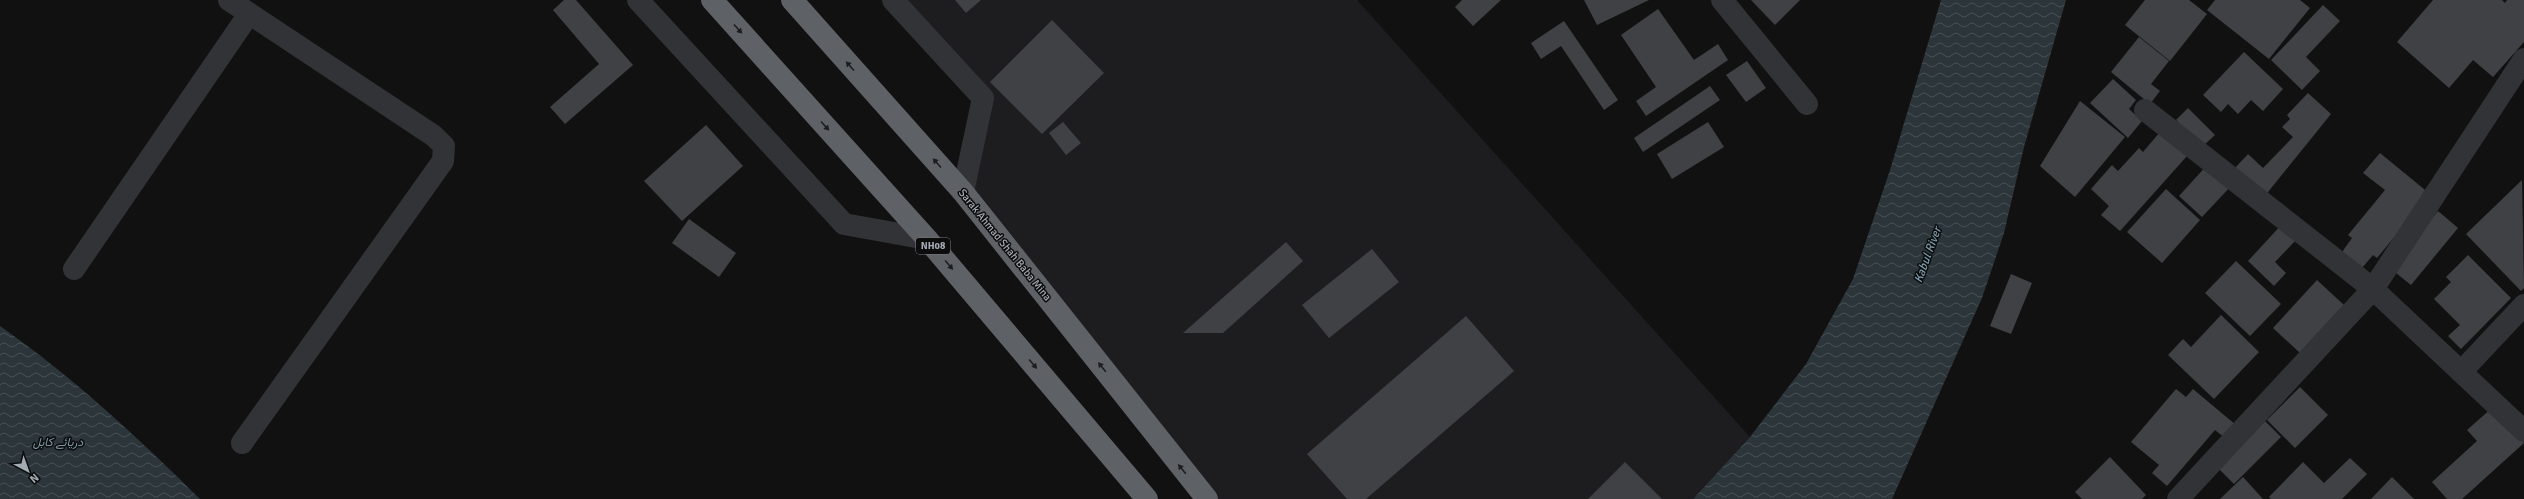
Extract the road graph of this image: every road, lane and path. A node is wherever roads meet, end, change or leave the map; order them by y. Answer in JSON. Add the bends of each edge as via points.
{"nodes":[{"id":1,"x":229,"y":0,"type":"edge"},
{"id":2,"x":638,"y":0,"type":"edge"},
{"id":3,"x":712,"y":0,"type":"edge"},
{"id":4,"x":792,"y":0,"type":"edge"},
{"id":5,"x":893,"y":0,"type":"edge"},
{"id":6,"x":1722,"y":0,"type":"edge"},
{"id":7,"x":250,"y":14,"type":"junction"},
{"id":8,"x":2524,"y":59,"type":"edge"},
{"id":9,"x":1807,"y":104,"type":"dead end"},
{"id":10,"x":2145,"y":110,"type":"dead end"},
{"id":11,"x":963,"y":192,"type":"junction"},
{"id":12,"x":928,"y":239,"type":"junction"},
{"id":13,"x":74,"y":269,"type":"dead end"},
{"id":14,"x":2372,"y":289,"type":"junction"},
{"id":15,"x":2524,"y":305,"type":"edge"},
{"id":16,"x":2461,"y":372,"type":"junction"},
{"id":17,"x":2524,"y":431,"type":"edge"},
{"id":18,"x":242,"y":443,"type":"dead end"},
{"id":19,"x":1147,"y":499,"type":"edge"},
{"id":20,"x":1207,"y":499,"type":"edge"},
{"id":21,"x":2178,"y":499,"type":"edge"}],
"edges":[{"from":1,"to":7,"type":"street"},
{"from":2,"to":12,"type":"street","via":[[844,224]]},
{"from":3,"to":12,"type":"highway","number":"NH08","one_way":true},
{"from":11,"to":4,"type":"highway","name":"Sarak Ahmad Shah Baba Mina","one_way":true},
{"from":5,"to":11,"type":"street","via":[[984,98]]},
{"from":6,"to":9,"type":"street"},
{"from":7,"to":13,"type":"street"},
{"from":7,"to":18,"type":"street","via":[[434,136],[444,146],[443,161]]},
{"from":8,"to":14,"type":"street"},
{"from":10,"to":14,"type":"street"},
{"from":20,"to":11,"type":"highway","name":"Sarak Ahmad Shah Baba Mina","one_way":true},
{"from":12,"to":19,"type":"highway","number":"NH08","one_way":true},
{"from":14,"to":16,"type":"street"},
{"from":14,"to":21,"type":"street"},
{"from":15,"to":16,"type":"street"},
{"from":16,"to":17,"type":"street"}]}
